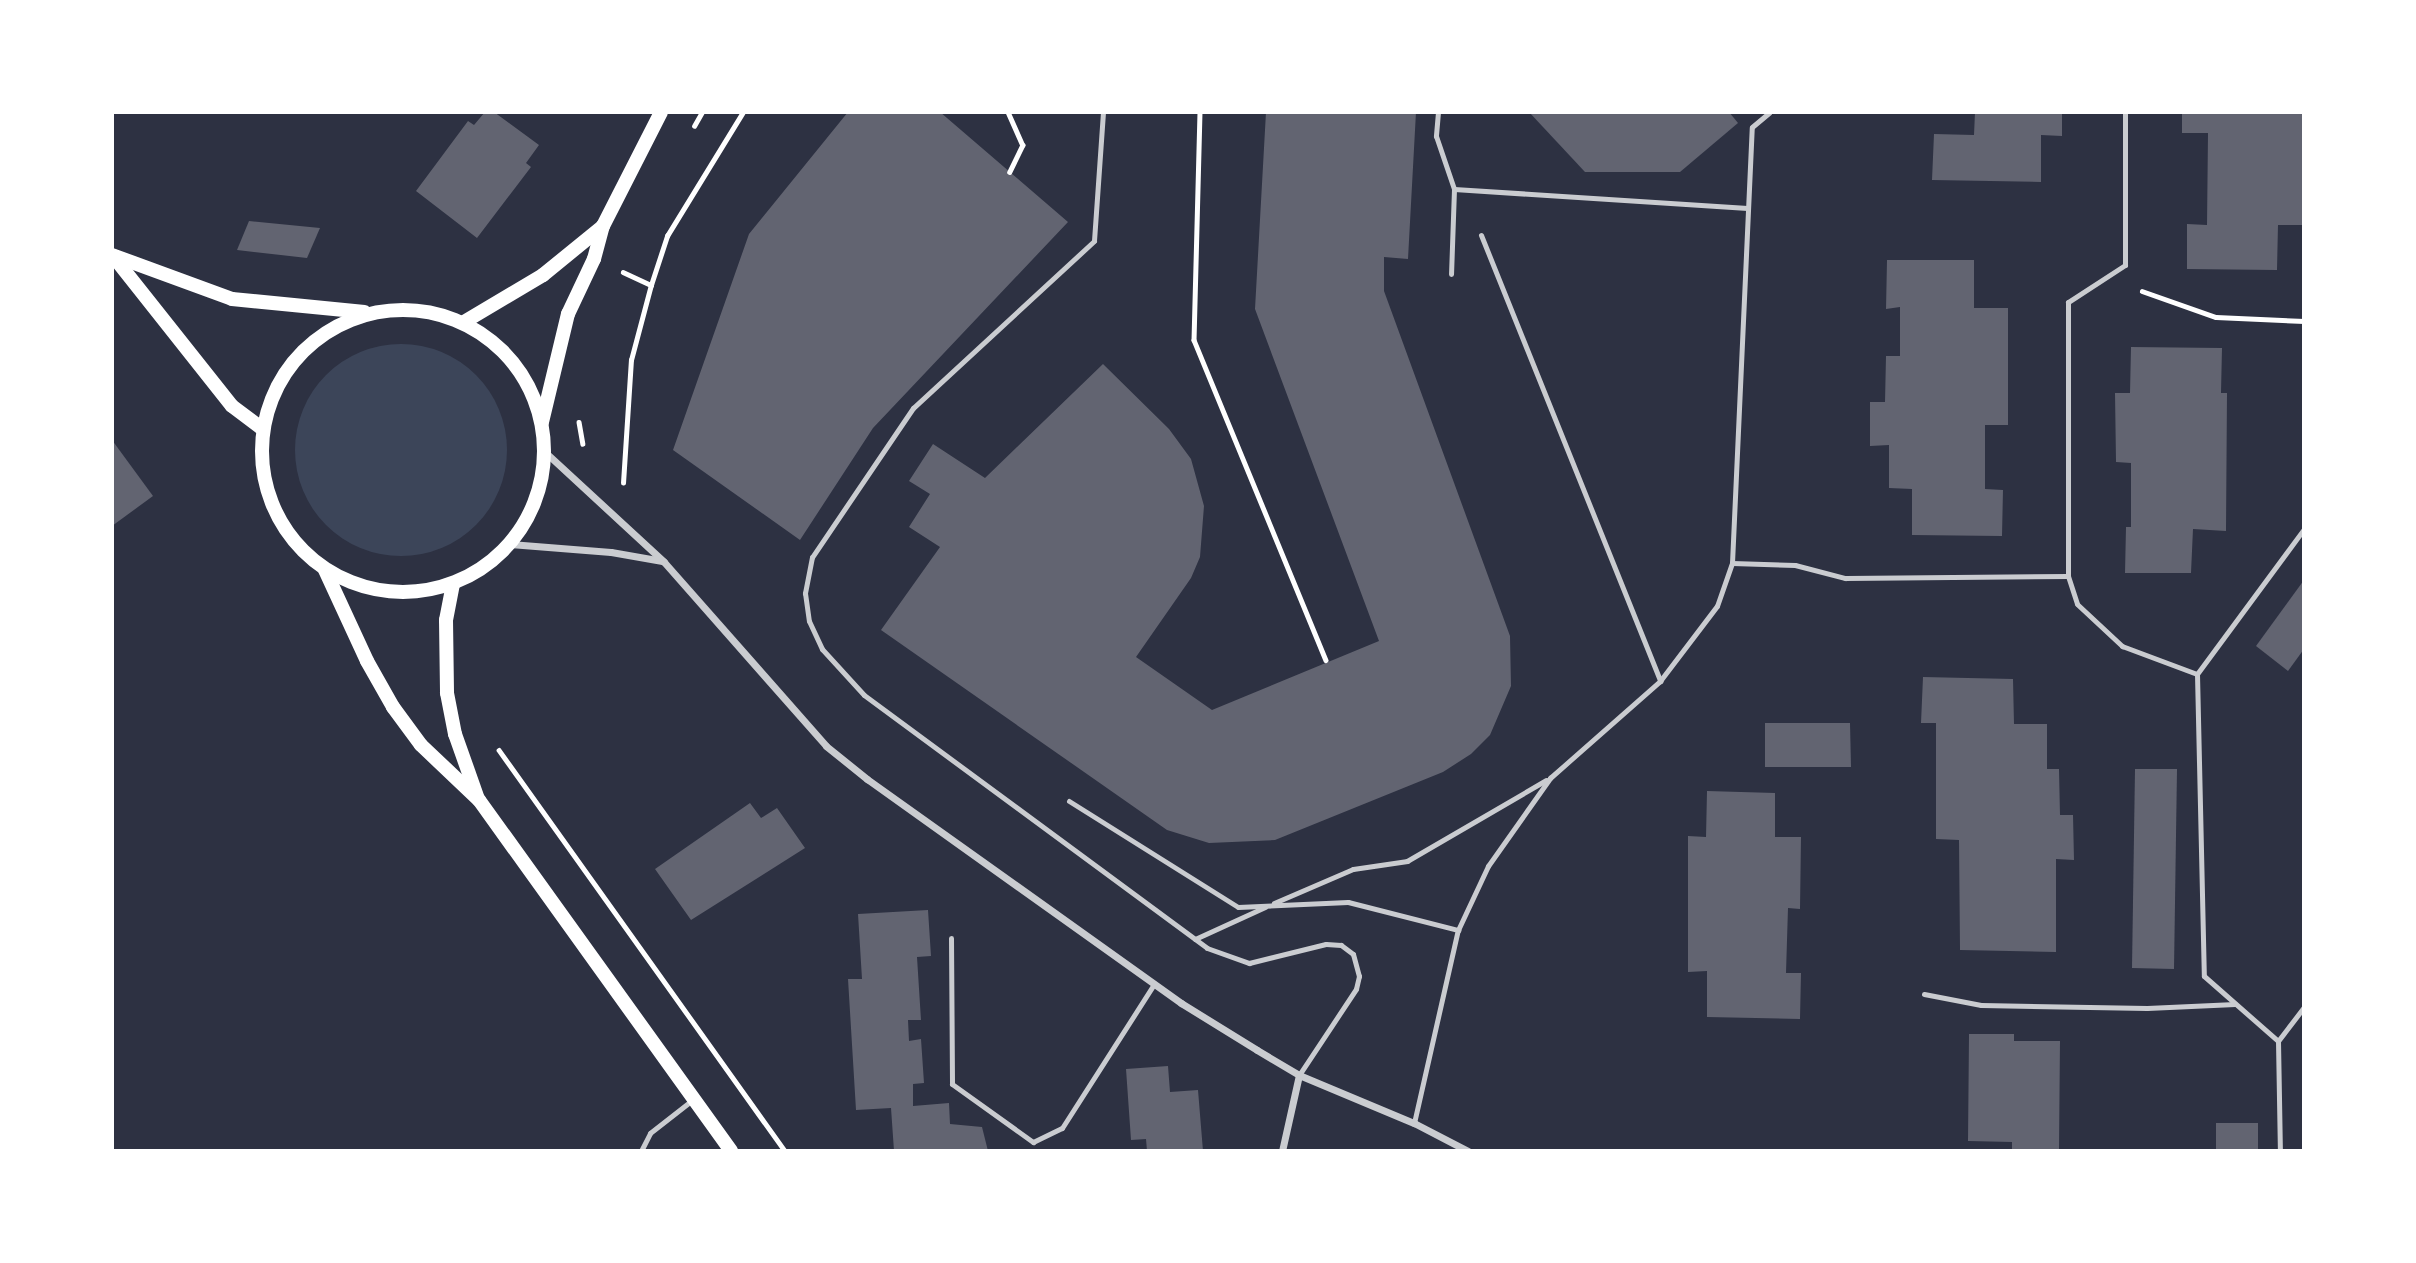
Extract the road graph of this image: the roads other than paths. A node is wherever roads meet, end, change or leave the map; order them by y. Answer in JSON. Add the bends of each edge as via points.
{"nodes":[{"id":1,"x":661,"y":112,"type":"edge"},
{"id":2,"x":1102,"y":112,"type":"edge"},
{"id":3,"x":1438,"y":112,"type":"edge"},
{"id":4,"x":1770,"y":112,"type":"edge"},
{"id":5,"x":2124,"y":112,"type":"edge"},
{"id":6,"x":1454,"y":189,"type":"junction"},
{"id":7,"x":1747,"y":208,"type":"junction"},
{"id":8,"x":603,"y":226,"type":"junction"},
{"id":9,"x":1481,"y":235,"type":"dead end"},
{"id":10,"x":112,"y":255,"type":"edge"},
{"id":11,"x":1451,"y":274,"type":"dead end"},
{"id":12,"x":368,"y":312,"type":"junction"},
{"id":13,"x":464,"y":322,"type":"junction"},
{"id":14,"x":542,"y":422,"type":"junction"},
{"id":15,"x":262,"y":429,"type":"junction"},
{"id":16,"x":545,"y":452,"type":"junction"},
{"id":17,"x":2304,"y":529,"type":"edge"},
{"id":18,"x":510,"y":544,"type":"junction"},
{"id":19,"x":664,"y":562,"type":"junction"},
{"id":20,"x":1732,"y":564,"type":"junction"},
{"id":21,"x":325,"y":570,"type":"junction"},
{"id":22,"x":2068,"y":576,"type":"junction"},
{"id":23,"x":453,"y":583,"type":"junction"},
{"id":24,"x":2197,"y":674,"type":"junction"},
{"id":25,"x":1660,"y":681,"type":"junction"},
{"id":26,"x":1550,"y":778,"type":"junction"},
{"id":27,"x":479,"y":800,"type":"junction"},
{"id":28,"x":1069,"y":801,"type":"dead end"},
{"id":29,"x":1458,"y":930,"type":"junction"},
{"id":30,"x":951,"y":939,"type":"dead end"},
{"id":31,"x":1195,"y":939,"type":"junction"},
{"id":32,"x":1154,"y":984,"type":"junction"},
{"id":33,"x":1924,"y":994,"type":"dead end"},
{"id":34,"x":2235,"y":1004,"type":"junction"},
{"id":35,"x":2304,"y":1007,"type":"edge"},
{"id":36,"x":2278,"y":1041,"type":"junction"},
{"id":37,"x":1299,"y":1075,"type":"junction"},
{"id":38,"x":694,"y":1099,"type":"junction"},
{"id":39,"x":1414,"y":1123,"type":"junction"},
{"id":40,"x":641,"y":1151,"type":"edge"},
{"id":41,"x":731,"y":1151,"type":"edge"},
{"id":42,"x":1282,"y":1151,"type":"edge"},
{"id":43,"x":1468,"y":1151,"type":"edge"},
{"id":44,"x":2280,"y":1151,"type":"edge"}],
"edges":[{"from":1,"to":8,"type":"main road"},
{"from":2,"to":31,"type":"lane","via":[[1094,241],[914,408],[812,557],[805,593],[809,621],[822,649],[864,695]]},
{"from":3,"to":6,"type":"lane","via":[[1436,136]]},
{"from":4,"to":7,"type":"lane","via":[[1752,127]]},
{"from":5,"to":22,"type":"lane","via":[[2124,265],[2068,302]]},
{"from":6,"to":7,"type":"lane"},
{"from":6,"to":11,"type":"lane"},
{"from":7,"to":20,"type":"lane"},
{"from":8,"to":13,"type":"main road","via":[[543,275]]},
{"from":8,"to":14,"type":"main road","via":[[594,259],[568,314]]},
{"from":9,"to":25,"type":"lane"},
{"from":10,"to":12,"type":"main road","via":[[232,299]]},
{"from":10,"to":15,"type":"main road","via":[[232,406]]},
{"from":12,"to":13,"type":"main road","via":[[417,309]]},
{"from":12,"to":15,"type":"main road","via":[[330,329],[297,355],[274,390]]},
{"from":13,"to":14,"type":"main road","via":[[500,347],[527,381]]},
{"from":14,"to":16,"type":"main road"},
{"from":15,"to":21,"type":"main road","via":[[261,471],[273,509],[295,543]]},
{"from":16,"to":18,"type":"main road","via":[[541,486],[529,517]]},
{"from":16,"to":19,"type":"street"},
{"from":17,"to":24,"type":"lane"},
{"from":18,"to":19,"type":"street","via":[[611,552]]},
{"from":18,"to":23,"type":"main road","via":[[484,568]]},
{"from":19,"to":32,"type":"street","via":[[826,746]]},
{"from":20,"to":22,"type":"lane","via":[[1796,565],[1845,579]]},
{"from":20,"to":25,"type":"lane","via":[[1717,606]]},
{"from":21,"to":23,"type":"main road","via":[[365,588],[410,593]]},
{"from":21,"to":27,"type":"main road","via":[[393,707],[421,745]]},
{"from":22,"to":24,"type":"lane","via":[[2077,604],[2122,646]]},
{"from":23,"to":27,"type":"main road","via":[[446,620],[447,693],[455,734]]},
{"from":24,"to":34,"type":"lane","via":[[2204,976]]},
{"from":25,"to":26,"type":"lane"},
{"from":26,"to":29,"type":"lane","via":[[1488,866]]},
{"from":26,"to":31,"type":"lane","via":[[1407,861],[1353,869]]},
{"from":27,"to":38,"type":"main road"},
{"from":28,"to":29,"type":"lane","via":[[1238,907],[1348,902]]},
{"from":29,"to":39,"type":"lane"},
{"from":30,"to":32,"type":"lane","via":[[952,1084],[1033,1142],[1062,1128]]},
{"from":31,"to":37,"type":"lane","via":[[1249,963],[1326,944],[1341,945],[1353,954],[1359,976],[1356,989]]},
{"from":32,"to":37,"type":"street"},
{"from":33,"to":34,"type":"lane","via":[[1981,1004],[2147,1008]]},
{"from":34,"to":36,"type":"lane"},
{"from":35,"to":36,"type":"lane"},
{"from":36,"to":44,"type":"lane"},
{"from":37,"to":39,"type":"street"},
{"from":37,"to":42,"type":"street"},
{"from":38,"to":40,"type":"lane","via":[[650,1133]]},
{"from":38,"to":41,"type":"main road"},
{"from":39,"to":43,"type":"street"}]}
